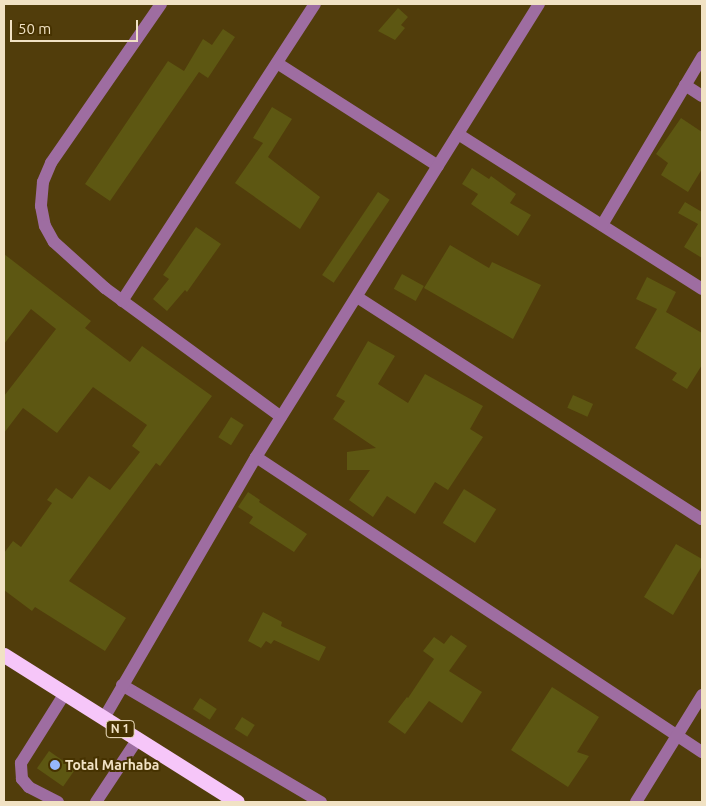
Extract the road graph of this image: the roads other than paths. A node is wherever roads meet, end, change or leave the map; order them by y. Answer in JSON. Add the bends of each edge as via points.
{"nodes":[{"id":1,"x":161,"y":4,"type":"edge"},
{"id":2,"x":315,"y":4,"type":"edge"},
{"id":3,"x":539,"y":4,"type":"edge"},
{"id":4,"x":702,"y":57,"type":"edge"},
{"id":5,"x":278,"y":63,"type":"junction"},
{"id":6,"x":685,"y":85,"type":"junction"},
{"id":7,"x":702,"y":96,"type":"edge"},
{"id":8,"x":458,"y":134,"type":"junction"},
{"id":9,"x":438,"y":166,"type":"junction"},
{"id":10,"x":602,"y":225,"type":"junction"},
{"id":11,"x":702,"y":289,"type":"edge"},
{"id":12,"x":357,"y":297,"type":"junction"},
{"id":13,"x":122,"y":301,"type":"junction"},
{"id":14,"x":281,"y":417,"type":"junction"},
{"id":15,"x":256,"y":457,"type":"junction"},
{"id":16,"x":702,"y":519,"type":"edge"},
{"id":17,"x":6,"y":660,"type":"edge"},
{"id":18,"x":122,"y":685,"type":"junction"},
{"id":19,"x":65,"y":693,"type":"junction"},
{"id":20,"x":702,"y":696,"type":"edge"},
{"id":21,"x":104,"y":718,"type":"junction"},
{"id":22,"x":677,"y":736,"type":"junction"},
{"id":23,"x":137,"y":740,"type":"junction"},
{"id":24,"x":702,"y":752,"type":"edge"},
{"id":25,"x":58,"y":802,"type":"edge"},
{"id":26,"x":96,"y":802,"type":"edge"},
{"id":27,"x":237,"y":802,"type":"edge"},
{"id":28,"x":321,"y":802,"type":"edge"},
{"id":29,"x":636,"y":802,"type":"edge"}],
"edges":[{"from":1,"to":13,"type":"street","via":[[51,163],[43,182],[41,206],[45,226],[54,242]]},
{"from":2,"to":5,"type":"street"},
{"from":3,"to":8,"type":"street"},
{"from":4,"to":6,"type":"street"},
{"from":5,"to":9,"type":"street"},
{"from":5,"to":13,"type":"street"},
{"from":6,"to":7,"type":"street"},
{"from":6,"to":10,"type":"street"},
{"from":8,"to":9,"type":"street"},
{"from":8,"to":10,"type":"street"},
{"from":9,"to":12,"type":"street"},
{"from":10,"to":11,"type":"street"},
{"from":12,"to":14,"type":"street"},
{"from":12,"to":16,"type":"street"},
{"from":13,"to":14,"type":"street"},
{"from":14,"to":15,"type":"street"},
{"from":15,"to":18,"type":"street"},
{"from":15,"to":22,"type":"street"},
{"from":17,"to":19,"type":"highway","number":"N 1"},
{"from":18,"to":21,"type":"street"},
{"from":18,"to":28,"type":"street"},
{"from":19,"to":21,"type":"highway","number":"N 1"},
{"from":19,"to":25,"type":"street","via":[[21,763],[22,779],[29,787]]},
{"from":20,"to":22,"type":"street"},
{"from":21,"to":23,"type":"highway","number":"N 1"},
{"from":22,"to":24,"type":"street"},
{"from":22,"to":29,"type":"street"},
{"from":23,"to":26,"type":"street"},
{"from":23,"to":27,"type":"highway","number":"N 1"}]}
